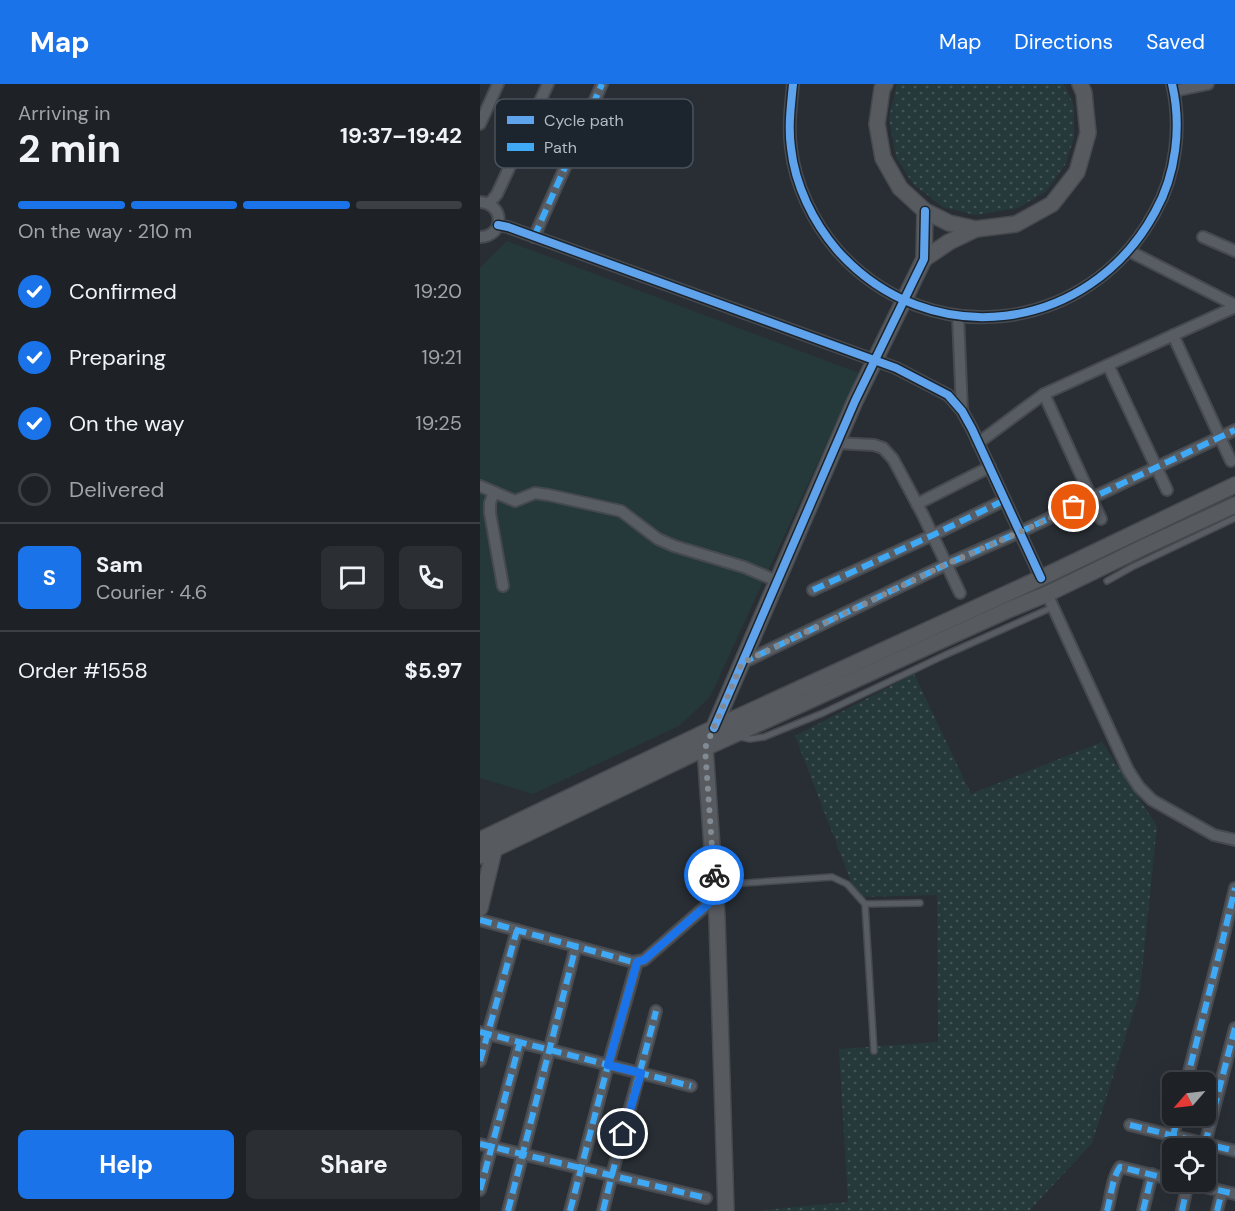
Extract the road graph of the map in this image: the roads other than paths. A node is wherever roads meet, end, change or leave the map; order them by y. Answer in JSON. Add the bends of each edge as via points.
{"nodes":[{"id":1,"x":498,"y":84,"type":"edge"},
{"id":2,"x":548,"y":84,"type":"edge"},
{"id":3,"x":602,"y":84,"type":"edge"},
{"id":4,"x":794,"y":84,"type":"edge"},
{"id":5,"x":885,"y":84,"type":"edge"},
{"id":6,"x":1080,"y":84,"type":"edge"},
{"id":7,"x":1208,"y":84,"type":"edge"},
{"id":8,"x":1173,"y":88,"type":"edge"},
{"id":9,"x":541,"y":99,"type":"edge"},
{"id":10,"x":595,"y":99,"type":"edge"},
{"id":11,"x":480,"y":124,"type":"edge"},
{"id":12,"x":509,"y":168,"type":"edge"},
{"id":13,"x":565,"y":168,"type":"edge"},
{"id":14,"x":484,"y":203,"type":"edge"},
{"id":15,"x":925,"y":212,"type":"junction"},
{"id":16,"x":498,"y":225,"type":"junction"},
{"id":17,"x":976,"y":229,"type":"junction"},
{"id":18,"x":480,"y":237,"type":"edge"},
{"id":19,"x":534,"y":237,"type":"junction"},
{"id":20,"x":1203,"y":237,"type":"dead end"},
{"id":21,"x":1129,"y":251,"type":"junction"},
{"id":22,"x":1235,"y":251,"type":"edge"},
{"id":23,"x":924,"y":259,"type":"junction"},
{"id":24,"x":904,"y":300,"type":"junction"},
{"id":25,"x":1235,"y":306,"type":"edge"},
{"id":26,"x":958,"y":316,"type":"junction"},
{"id":27,"x":1173,"y":335,"type":"junction"},
{"id":28,"x":875,"y":361,"type":"junction"},
{"id":29,"x":1108,"y":364,"type":"junction"},
{"id":30,"x":1044,"y":394,"type":"junction"},
{"id":31,"x":962,"y":411,"type":"junction"},
{"id":32,"x":1235,"y":430,"type":"edge"},
{"id":33,"x":1220,"y":437,"type":"junction"},
{"id":34,"x":837,"y":443,"type":"junction"},
{"id":35,"x":978,"y":443,"type":"junction"},
{"id":36,"x":1231,"y":461,"type":"dead end"},
{"id":37,"x":990,"y":467,"type":"junction"},
{"id":38,"x":1156,"y":467,"type":"junction"},
{"id":39,"x":1235,"y":485,"type":"edge"},
{"id":40,"x":480,"y":486,"type":"edge"},
{"id":41,"x":1167,"y":490,"type":"dead end"},
{"id":42,"x":494,"y":492,"type":"junction"},
{"id":43,"x":1091,"y":499,"type":"junction"},
{"id":44,"x":1005,"y":500,"type":"junction"},
{"id":45,"x":515,"y":501,"type":"junction"},
{"id":46,"x":485,"y":502,"type":"edge"},
{"id":47,"x":917,"y":504,"type":"junction"},
{"id":48,"x":1235,"y":505,"type":"edge"},
{"id":49,"x":1235,"y":518,"type":"edge"},
{"id":50,"x":1101,"y":519,"type":"dead end"},
{"id":51,"x":1138,"y":531,"type":"junction"},
{"id":52,"x":1020,"y":532,"type":"junction"},
{"id":53,"x":933,"y":536,"type":"junction"},
{"id":54,"x":1139,"y":554,"type":"junction"},
{"id":55,"x":947,"y":564,"type":"junction"},
{"id":56,"x":1041,"y":578,"type":"junction"},
{"id":57,"x":777,"y":581,"type":"junction"},
{"id":58,"x":1107,"y":581,"type":"dead end"},
{"id":59,"x":503,"y":586,"type":"dead end"},
{"id":60,"x":813,"y":590,"type":"dead end"},
{"id":61,"x":960,"y":593,"type":"dead end"},
{"id":62,"x":1050,"y":601,"type":"junction"},
{"id":63,"x":742,"y":663,"type":"junction"},
{"id":64,"x":714,"y":728,"type":"junction"},
{"id":65,"x":705,"y":748,"type":"junction"},
{"id":66,"x":480,"y":840,"type":"edge"},
{"id":67,"x":1235,"y":840,"type":"edge"},
{"id":68,"x":487,"y":853,"type":"edge"},
{"id":69,"x":1235,"y":888,"type":"edge"},
{"id":70,"x":715,"y":891,"type":"junction"},
{"id":71,"x":920,"y":903,"type":"dead end"},
{"id":72,"x":865,"y":904,"type":"junction"},
{"id":73,"x":480,"y":908,"type":"edge"},
{"id":74,"x":1232,"y":915,"type":"edge"},
{"id":75,"x":480,"y":920,"type":"edge"},
{"id":76,"x":517,"y":930,"type":"junction"},
{"id":77,"x":576,"y":946,"type":"junction"},
{"id":78,"x":637,"y":962,"type":"junction"},
{"id":79,"x":656,"y":1011,"type":"dead end"},
{"id":80,"x":1235,"y":1028,"type":"edge"},
{"id":81,"x":483,"y":1032,"type":"edge"},
{"id":82,"x":520,"y":1042,"type":"junction"},
{"id":83,"x":550,"y":1050,"type":"junction"},
{"id":84,"x":874,"y":1051,"type":"dead end"},
{"id":85,"x":480,"y":1061,"type":"edge"},
{"id":86,"x":608,"y":1065,"type":"junction"},
{"id":87,"x":1189,"y":1072,"type":"edge"},
{"id":88,"x":641,"y":1073,"type":"junction"},
{"id":89,"x":691,"y":1086,"type":"dead end"},
{"id":90,"x":1131,"y":1125,"type":"dead end"},
{"id":91,"x":1176,"y":1126,"type":"edge"},
{"id":92,"x":1173,"y":1136,"type":"junction"},
{"id":93,"x":1179,"y":1138,"type":"edge"},
{"id":94,"x":1201,"y":1138,"type":"edge"},
{"id":95,"x":480,"y":1144,"type":"edge"},
{"id":96,"x":492,"y":1147,"type":"junction"},
{"id":97,"x":1216,"y":1148,"type":"edge"},
{"id":98,"x":1235,"y":1151,"type":"edge"},
{"id":99,"x":523,"y":1154,"type":"junction"},
{"id":100,"x":580,"y":1168,"type":"junction"},
{"id":101,"x":1152,"y":1174,"type":"junction"},
{"id":102,"x":611,"y":1175,"type":"junction"},
{"id":103,"x":1162,"y":1177,"type":"edge"},
{"id":104,"x":480,"y":1190,"type":"edge"},
{"id":105,"x":1216,"y":1190,"type":"edge"},
{"id":106,"x":1222,"y":1191,"type":"junction"},
{"id":107,"x":1185,"y":1192,"type":"edge"},
{"id":108,"x":1235,"y":1194,"type":"edge"},
{"id":109,"x":706,"y":1198,"type":"dead end"},
{"id":110,"x":507,"y":1211,"type":"edge"},
{"id":111,"x":570,"y":1211,"type":"edge"},
{"id":112,"x":603,"y":1211,"type":"edge"},
{"id":113,"x":726,"y":1211,"type":"edge"},
{"id":114,"x":1107,"y":1211,"type":"edge"},
{"id":115,"x":1143,"y":1211,"type":"edge"},
{"id":116,"x":1182,"y":1211,"type":"edge"},
{"id":117,"x":1217,"y":1211,"type":"edge"}],
"edges":[{"from":1,"to":11,"type":"street"},
{"from":2,"to":9,"type":"street"},
{"from":3,"to":10,"type":"street"},
{"from":4,"to":24,"type":"street","via":[[789,115],[791,148],[810,211],[849,264]]},
{"from":5,"to":15,"type":"main road","via":[[877,124],[883,158],[900,188]]},
{"from":6,"to":17,"type":"main road","via":[[1088,133],[1077,172],[1052,204],[1016,224]]},
{"from":7,"to":8,"type":"street"},
{"from":8,"to":21,"type":"street","via":[[1177,120],[1170,176],[1146,229]]},
{"from":12,"to":14,"type":"street","via":[[497,194]]},
{"from":13,"to":19,"type":"street"},
{"from":14,"to":16,"type":"street","via":[[497,213]]},
{"from":15,"to":17,"type":"main road"},
{"from":15,"to":23,"type":"main road"},
{"from":16,"to":18,"type":"street","via":[[491,234]]},
{"from":16,"to":19,"type":"street"},
{"from":17,"to":23,"type":"main road"},
{"from":19,"to":28,"type":"street"},
{"from":20,"to":22,"type":"street"},
{"from":21,"to":25,"type":"street"},
{"from":21,"to":26,"type":"street","via":[[1107,274],[1052,305],[990,318]]},
{"from":23,"to":24,"type":"main road"},
{"from":24,"to":26,"type":"street"},
{"from":24,"to":28,"type":"main road"},
{"from":25,"to":27,"type":"street"},
{"from":26,"to":31,"type":"street"},
{"from":27,"to":29,"type":"street"},
{"from":27,"to":33,"type":"street"},
{"from":28,"to":31,"type":"street","via":[[948,395]]},
{"from":28,"to":34,"type":"main road"},
{"from":29,"to":30,"type":"street"},
{"from":29,"to":38,"type":"street"},
{"from":30,"to":35,"type":"street"},
{"from":30,"to":43,"type":"street"},
{"from":31,"to":35,"type":"street"},
{"from":32,"to":33,"type":"street"},
{"from":33,"to":36,"type":"street"},
{"from":33,"to":38,"type":"street"},
{"from":34,"to":47,"type":"street","via":[[883,448]]},
{"from":34,"to":57,"type":"main road"},
{"from":35,"to":37,"type":"street"},
{"from":37,"to":44,"type":"street"},
{"from":37,"to":47,"type":"street"},
{"from":38,"to":41,"type":"street"},
{"from":38,"to":43,"type":"street"},
{"from":39,"to":51,"type":"main road"},
{"from":40,"to":42,"type":"street"},
{"from":42,"to":45,"type":"street"},
{"from":42,"to":46,"type":"street"},
{"from":43,"to":50,"type":"street"},
{"from":43,"to":52,"type":"street"},
{"from":44,"to":52,"type":"street"},
{"from":44,"to":53,"type":"street"},
{"from":45,"to":46,"type":"street"},
{"from":45,"to":57,"type":"street","via":[[535,493],[621,511],[674,546]]},
{"from":46,"to":59,"type":"street"},
{"from":47,"to":53,"type":"street"},
{"from":48,"to":54,"type":"main road"},
{"from":49,"to":54,"type":"lane"},
{"from":51,"to":54,"type":"main road"},
{"from":51,"to":56,"type":"main road"},
{"from":52,"to":55,"type":"street"},
{"from":52,"to":56,"type":"street"},
{"from":53,"to":55,"type":"street"},
{"from":53,"to":60,"type":"street"},
{"from":54,"to":58,"type":"lane"},
{"from":54,"to":62,"type":"main road"},
{"from":55,"to":61,"type":"street"},
{"from":55,"to":63,"type":"street"},
{"from":56,"to":64,"type":"main road"},
{"from":57,"to":63,"type":"main road"},
{"from":62,"to":65,"type":"main road","via":[[1008,610]]},
{"from":62,"to":67,"type":"street","via":[[1139,787],[1152,800],[1214,835]]},
{"from":63,"to":64,"type":"main road"},
{"from":64,"to":65,"type":"main road"},
{"from":64,"to":66,"type":"main road"},
{"from":65,"to":68,"type":"main road"},
{"from":65,"to":70,"type":"main road"},
{"from":68,"to":73,"type":"main road"},
{"from":69,"to":74,"type":"street"},
{"from":70,"to":72,"type":"lane","via":[[832,877],[847,884]]},
{"from":70,"to":78,"type":"street","via":[[644,960]]},
{"from":70,"to":113,"type":"main road"},
{"from":71,"to":72,"type":"lane"},
{"from":72,"to":84,"type":"lane"},
{"from":74,"to":87,"type":"street"},
{"from":75,"to":76,"type":"street"},
{"from":76,"to":77,"type":"street"},
{"from":76,"to":81,"type":"street"},
{"from":77,"to":78,"type":"street"},
{"from":77,"to":83,"type":"street"},
{"from":78,"to":86,"type":"street"},
{"from":79,"to":88,"type":"street"},
{"from":80,"to":94,"type":"street"},
{"from":81,"to":82,"type":"street"},
{"from":81,"to":85,"type":"street"},
{"from":82,"to":83,"type":"street"},
{"from":82,"to":96,"type":"street"},
{"from":83,"to":86,"type":"street"},
{"from":83,"to":99,"type":"street"},
{"from":86,"to":88,"type":"street"},
{"from":86,"to":100,"type":"street"},
{"from":88,"to":89,"type":"street"},
{"from":88,"to":102,"type":"street"},
{"from":90,"to":92,"type":"street"},
{"from":91,"to":92,"type":"street"},
{"from":92,"to":93,"type":"street"},
{"from":95,"to":96,"type":"street"},
{"from":96,"to":99,"type":"street"},
{"from":96,"to":104,"type":"street"},
{"from":97,"to":98,"type":"street"},
{"from":99,"to":100,"type":"street"},
{"from":99,"to":110,"type":"street"},
{"from":100,"to":102,"type":"street"},
{"from":100,"to":111,"type":"street"},
{"from":101,"to":103,"type":"street"},
{"from":101,"to":114,"type":"street","via":[[1118,1168]]},
{"from":101,"to":115,"type":"street"},
{"from":102,"to":109,"type":"street"},
{"from":102,"to":112,"type":"street"},
{"from":105,"to":106,"type":"street"},
{"from":106,"to":108,"type":"street"},
{"from":106,"to":117,"type":"street"},
{"from":107,"to":116,"type":"street"}]}
